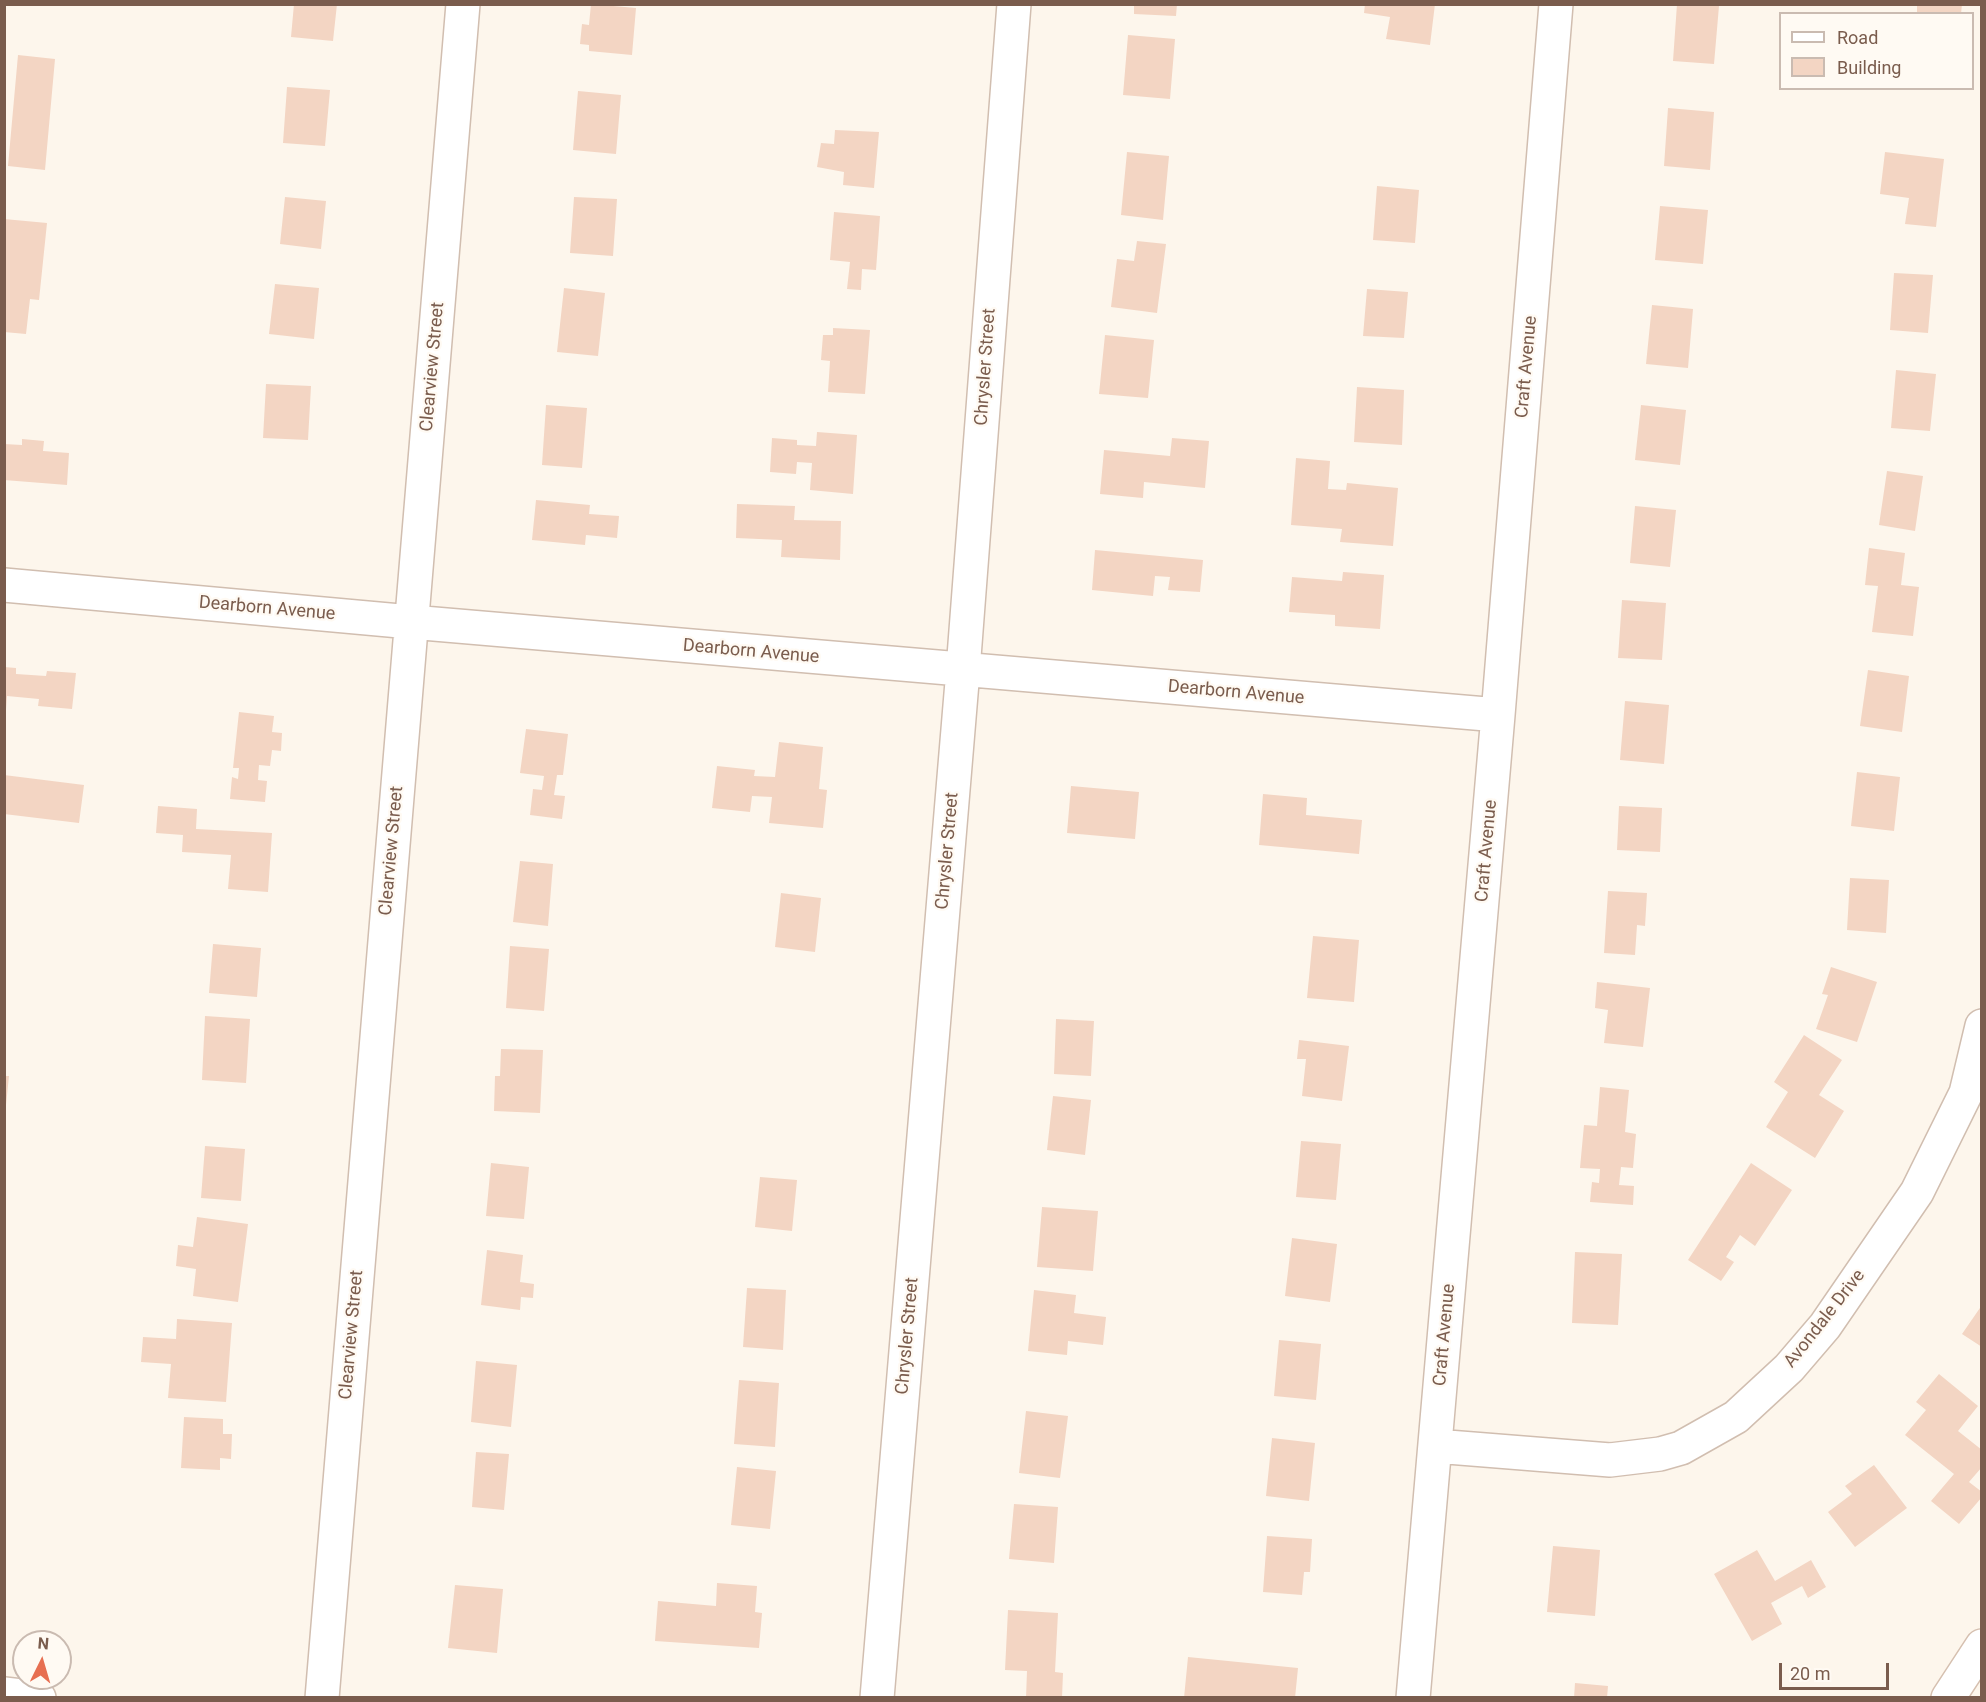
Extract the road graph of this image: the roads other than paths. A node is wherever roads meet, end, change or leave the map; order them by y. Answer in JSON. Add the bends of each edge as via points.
{"nodes":[{"id":1,"x":463,"y":4,"type":"edge"},
{"id":2,"x":1014,"y":4,"type":"edge"},
{"id":3,"x":1556,"y":4,"type":"edge"},
{"id":4,"x":4,"y":585,"type":"edge"},
{"id":5,"x":411,"y":622,"type":"junction"},
{"id":6,"x":963,"y":670,"type":"junction"},
{"id":7,"x":1498,"y":716,"type":"junction"},
{"id":8,"x":1982,"y":1026,"type":"edge"},
{"id":9,"x":1435,"y":1446,"type":"junction"},
{"id":10,"x":1982,"y":1646,"type":"edge"},
{"id":11,"x":4,"y":1694,"type":"edge"},
{"id":12,"x":39,"y":1698,"type":"edge"},
{"id":13,"x":322,"y":1698,"type":"edge"},
{"id":14,"x":877,"y":1698,"type":"edge"},
{"id":15,"x":1413,"y":1698,"type":"edge"},
{"id":16,"x":1948,"y":1698,"type":"edge"}],
"edges":[{"from":1,"to":5,"type":"street","name":"Clearview Street"},
{"from":2,"to":6,"type":"street","name":"Chrysler Street"},
{"from":3,"to":7,"type":"street","name":"Craft Avenue"},
{"from":4,"to":5,"type":"street","name":"Dearborn Avenue"},
{"from":5,"to":6,"type":"street","name":"Dearborn Avenue"},
{"from":5,"to":13,"type":"street","name":"Clearview Street"},
{"from":6,"to":7,"type":"street","name":"Dearborn Avenue"},
{"from":6,"to":14,"type":"street","name":"Chrysler Street"},
{"from":7,"to":9,"type":"street","name":"Craft Avenue"},
{"from":8,"to":9,"type":"street","name":"Avondale Drive","via":[[1966,1094],[1917,1192],[1825,1326],[1789,1368],[1736,1417],[1681,1448],[1610,1460]]},
{"from":9,"to":15,"type":"street","name":"Craft Avenue"},
{"from":10,"to":16,"type":"street"},
{"from":11,"to":12,"type":"street"}]}
